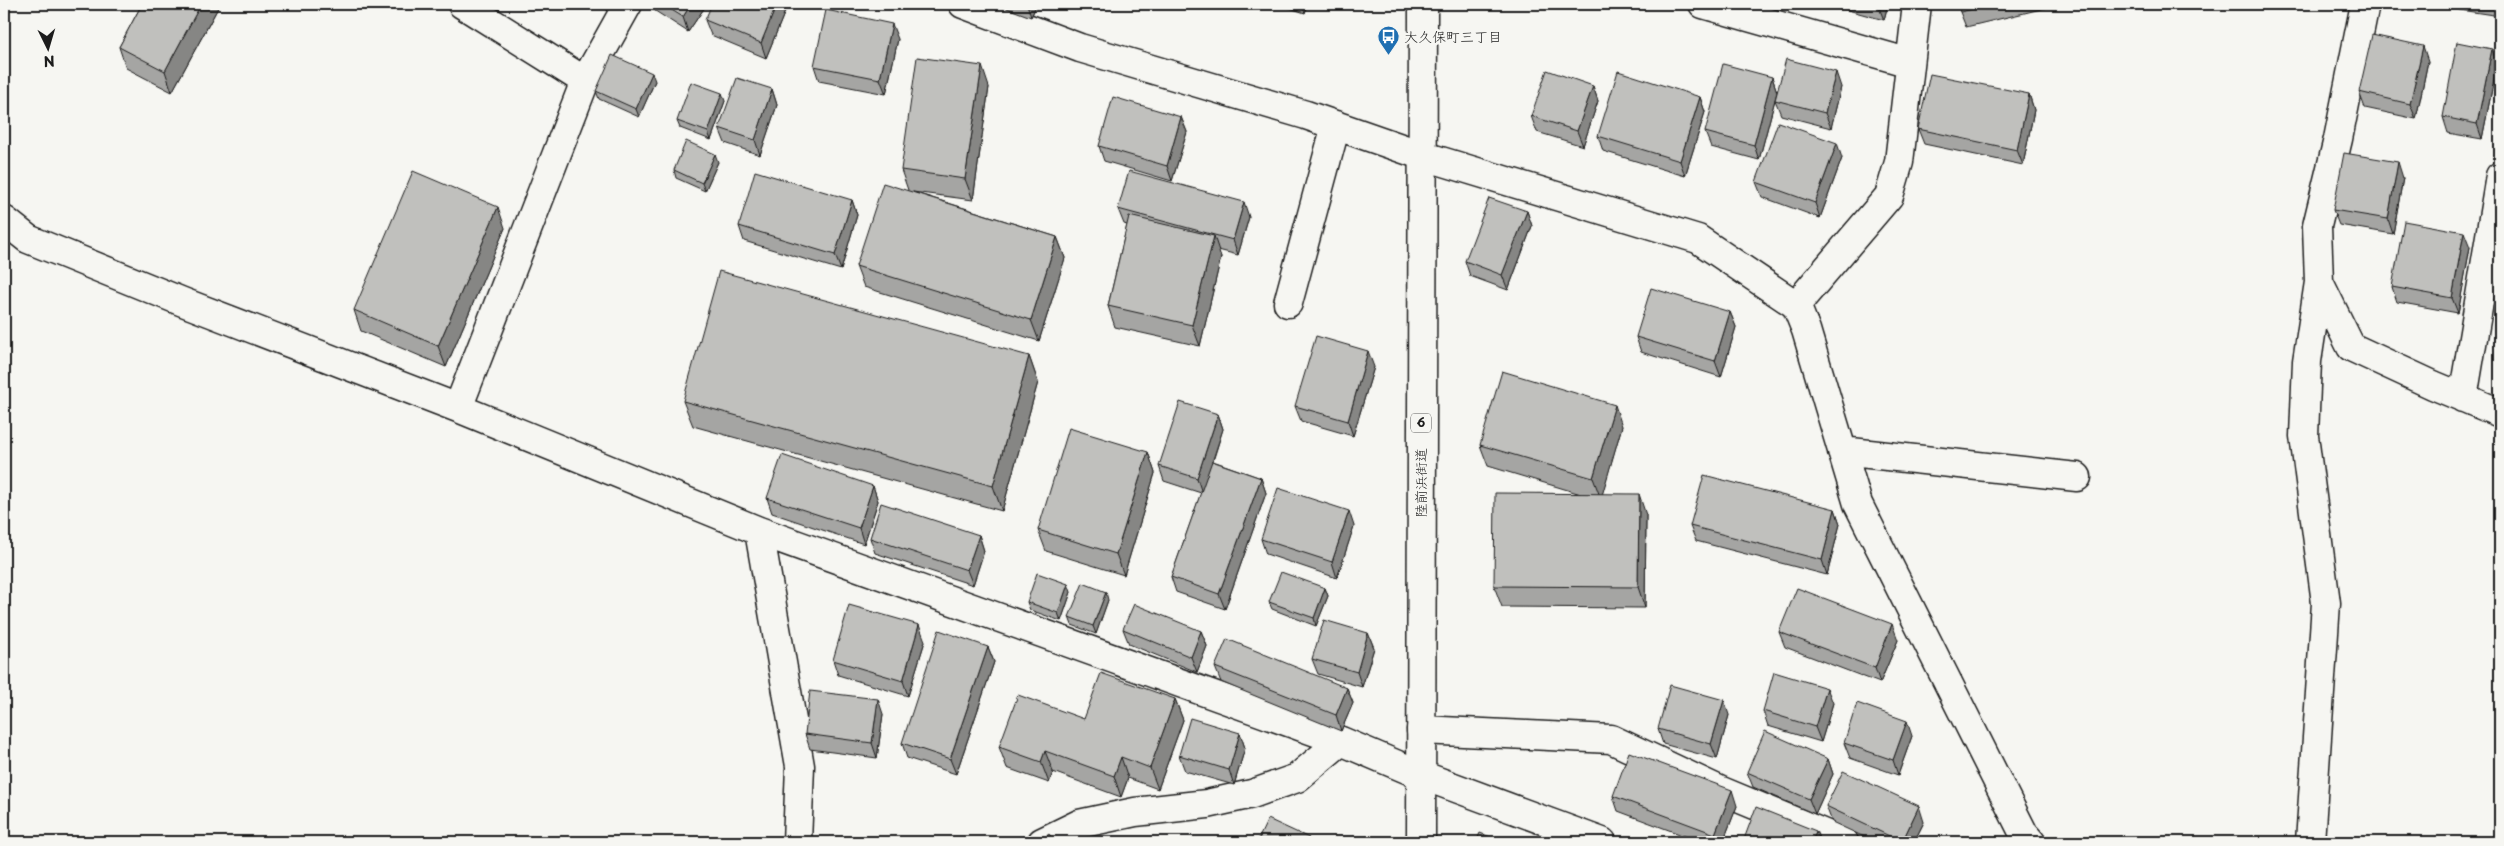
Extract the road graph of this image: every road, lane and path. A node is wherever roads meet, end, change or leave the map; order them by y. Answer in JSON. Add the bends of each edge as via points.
{"nodes":[{"id":1,"x":462,"y":4,"type":"edge"},
{"id":2,"x":628,"y":4,"type":"edge"},
{"id":3,"x":963,"y":4,"type":"edge"},
{"id":4,"x":1422,"y":4,"type":"edge"},
{"id":5,"x":1703,"y":4,"type":"edge"},
{"id":6,"x":1916,"y":4,"type":"edge"},
{"id":7,"x":2364,"y":4,"type":"edge"},
{"id":8,"x":1910,"y":63,"type":"junction"},
{"id":9,"x":585,"y":81,"type":"junction"},
{"id":10,"x":1336,"y":125,"type":"junction"},
{"id":11,"x":1421,"y":154,"type":"junction"},
{"id":12,"x":2500,"y":176,"type":"edge"},
{"id":13,"x":4,"y":220,"type":"edge"},
{"id":14,"x":2319,"y":282,"type":"junction"},
{"id":15,"x":1288,"y":303,"type":"dead end"},
{"id":16,"x":1796,"y":305,"type":"junction"},
{"id":17,"x":2463,"y":398,"type":"junction"},
{"id":18,"x":458,"y":408,"type":"junction"},
{"id":19,"x":2500,"y":413,"type":"edge"},
{"id":20,"x":1842,"y":451,"type":"junction"},
{"id":21,"x":2077,"y":477,"type":"dead end"},
{"id":22,"x":759,"y":531,"type":"junction"},
{"id":23,"x":1421,"y":730,"type":"junction"},
{"id":24,"x":1341,"y":741,"type":"junction"},
{"id":25,"x":1421,"y":775,"type":"junction"},
{"id":26,"x":797,"y":842,"type":"edge"},
{"id":27,"x":1042,"y":842,"type":"edge"},
{"id":28,"x":1421,"y":842,"type":"edge"},
{"id":29,"x":1602,"y":842,"type":"edge"},
{"id":30,"x":1844,"y":842,"type":"edge"},
{"id":31,"x":2031,"y":842,"type":"edge"},
{"id":32,"x":2310,"y":842,"type":"edge"}],
"edges":[{"from":1,"to":9,"type":"main road"},
{"from":2,"to":9,"type":"main road"},
{"from":3,"to":10,"type":"main road","via":[[1080,48]]},
{"from":4,"to":11,"type":"main road","name":"陸前浜街道","number":"6"},
{"from":5,"to":8,"type":"main road"},
{"from":6,"to":8,"type":"main road"},
{"from":7,"to":14,"type":"main road","via":[[2338,139],[2317,226]]},
{"from":8,"to":16,"type":"main road","via":[[1900,162],[1889,196]]},
{"from":9,"to":18,"type":"main road"},
{"from":10,"to":11,"type":"main road"},
{"from":10,"to":15,"type":"main road"},
{"from":11,"to":16,"type":"main road","via":[[1698,239]]},
{"from":11,"to":23,"type":"main road","name":"陸前浜街道","number":"6"},
{"from":12,"to":17,"type":"main road"},
{"from":13,"to":18,"type":"main road","via":[[28,239]]},
{"from":14,"to":17,"type":"main road","via":[[2351,347]]},
{"from":14,"to":32,"type":"main road","via":[[2306,361],[2304,436],[2326,603]]},
{"from":16,"to":20,"type":"main road"},
{"from":17,"to":19,"type":"main road"},
{"from":18,"to":22,"type":"main road"},
{"from":20,"to":21,"type":"main road"},
{"from":20,"to":31,"type":"main road","via":[[1858,504],[2024,834]]},
{"from":22,"to":24,"type":"main road"},
{"from":22,"to":26,"type":"main road","via":[[800,766]]},
{"from":23,"to":25,"type":"main road","name":"陸前浜街道","number":"6"},
{"from":23,"to":30,"type":"main road","via":[[1611,739],[1719,790]]},
{"from":24,"to":25,"type":"main road"},
{"from":24,"to":27,"type":"main road","via":[[1297,778],[1207,804],[1135,812],[1079,824]]},
{"from":25,"to":28,"type":"main road","name":"陸前浜街道","number":"6"},
{"from":25,"to":29,"type":"main road"}]}
